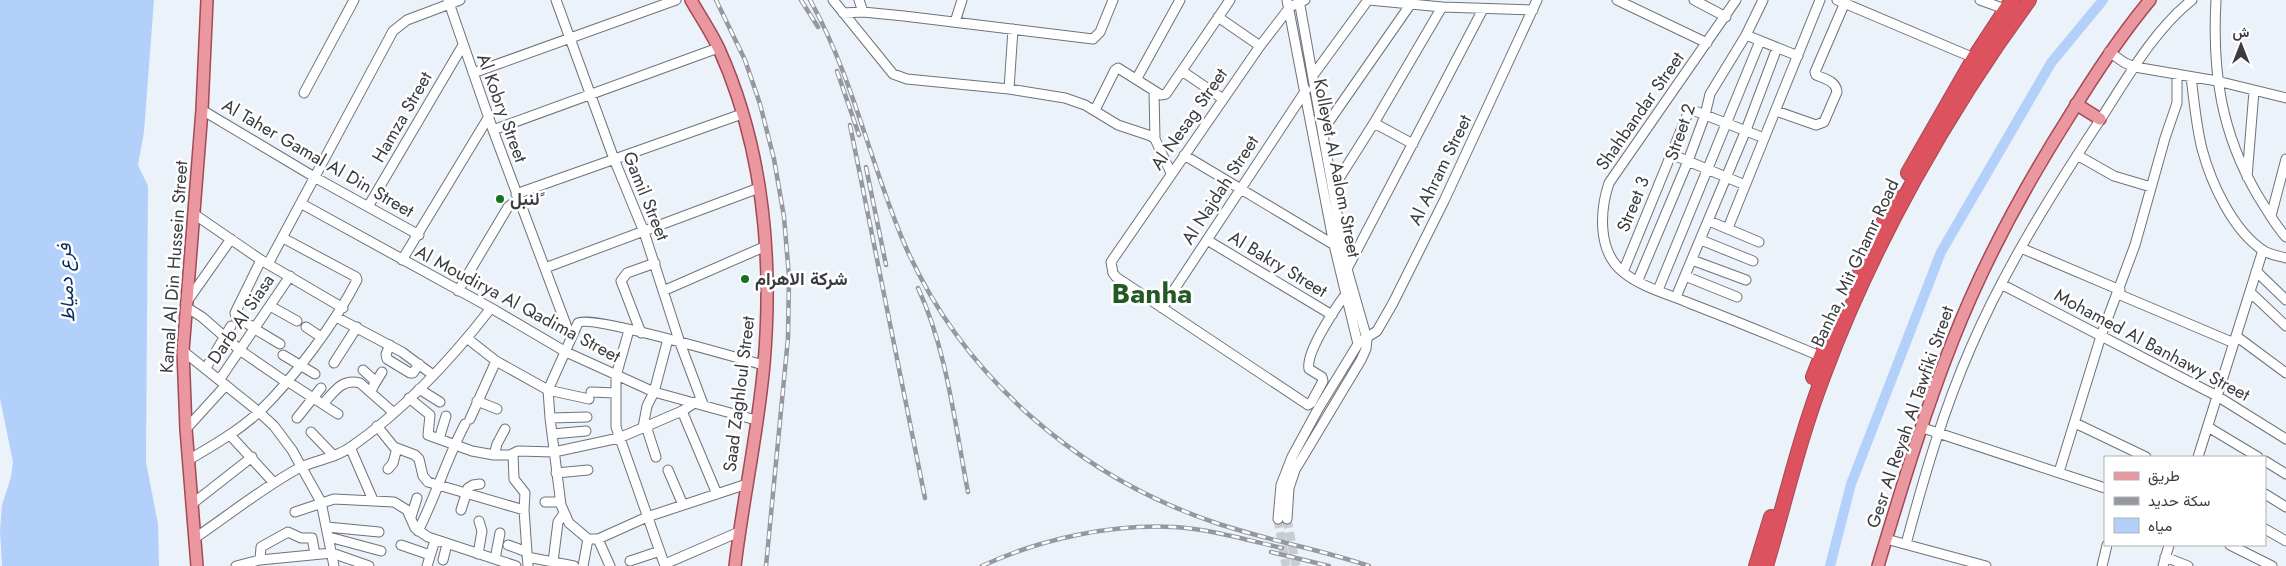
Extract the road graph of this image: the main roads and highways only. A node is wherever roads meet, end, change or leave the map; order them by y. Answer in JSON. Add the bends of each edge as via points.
{"nodes":[{"id":1,"x":207,"y":0,"type":"edge"},
{"id":2,"x":691,"y":0,"type":"edge"},
{"id":3,"x":2029,"y":0,"type":"edge"},
{"id":4,"x":2150,"y":0,"type":"edge"},
{"id":5,"x":2011,"y":9,"type":"edge"},
{"id":6,"x":2076,"y":104,"type":"junction"},
{"id":7,"x":2100,"y":119,"type":"road end"},
{"id":8,"x":1801,"y":429,"type":"junction"},
{"id":9,"x":1762,"y":562,"type":"edge"},
{"id":10,"x":197,"y":566,"type":"edge"},
{"id":11,"x":735,"y":566,"type":"edge"},
{"id":12,"x":1878,"y":566,"type":"edge"}],
"edges":[{"from":1,"to":10,"type":"main road","name":"Kamal Al Din Hussein Street","via":[[184,351],[186,429]]},
{"from":2,"to":11,"type":"main road","name":"Saad Zaghloul Street","via":[[718,48],[736,90],[753,150],[766,246],[764,365]]},
{"from":3,"to":5,"type":"highway","name":"Banha, Mit Ghamr Road"},
{"from":4,"to":6,"type":"main road","name":"Gesr Al Reyah Al Tawfiki Street","via":[[2109,52]]},
{"from":5,"to":8,"type":"highway","name":"Banha, Mit Ghamr Road","via":[[1903,203],[1838,340]]},
{"from":5,"to":8,"type":"highway","name":"Banha, Mit Ghamr Road","via":[[1974,58],[1872,242],[1820,356]]},
{"from":6,"to":7,"type":"main road"},
{"from":6,"to":12,"type":"main road","name":"Gesr Al Reyah Al Tawfiki Street","via":[[1984,269],[1951,345]]},
{"from":8,"to":9,"type":"highway","name":"Banha, Mit Ghamr Road"}]}
